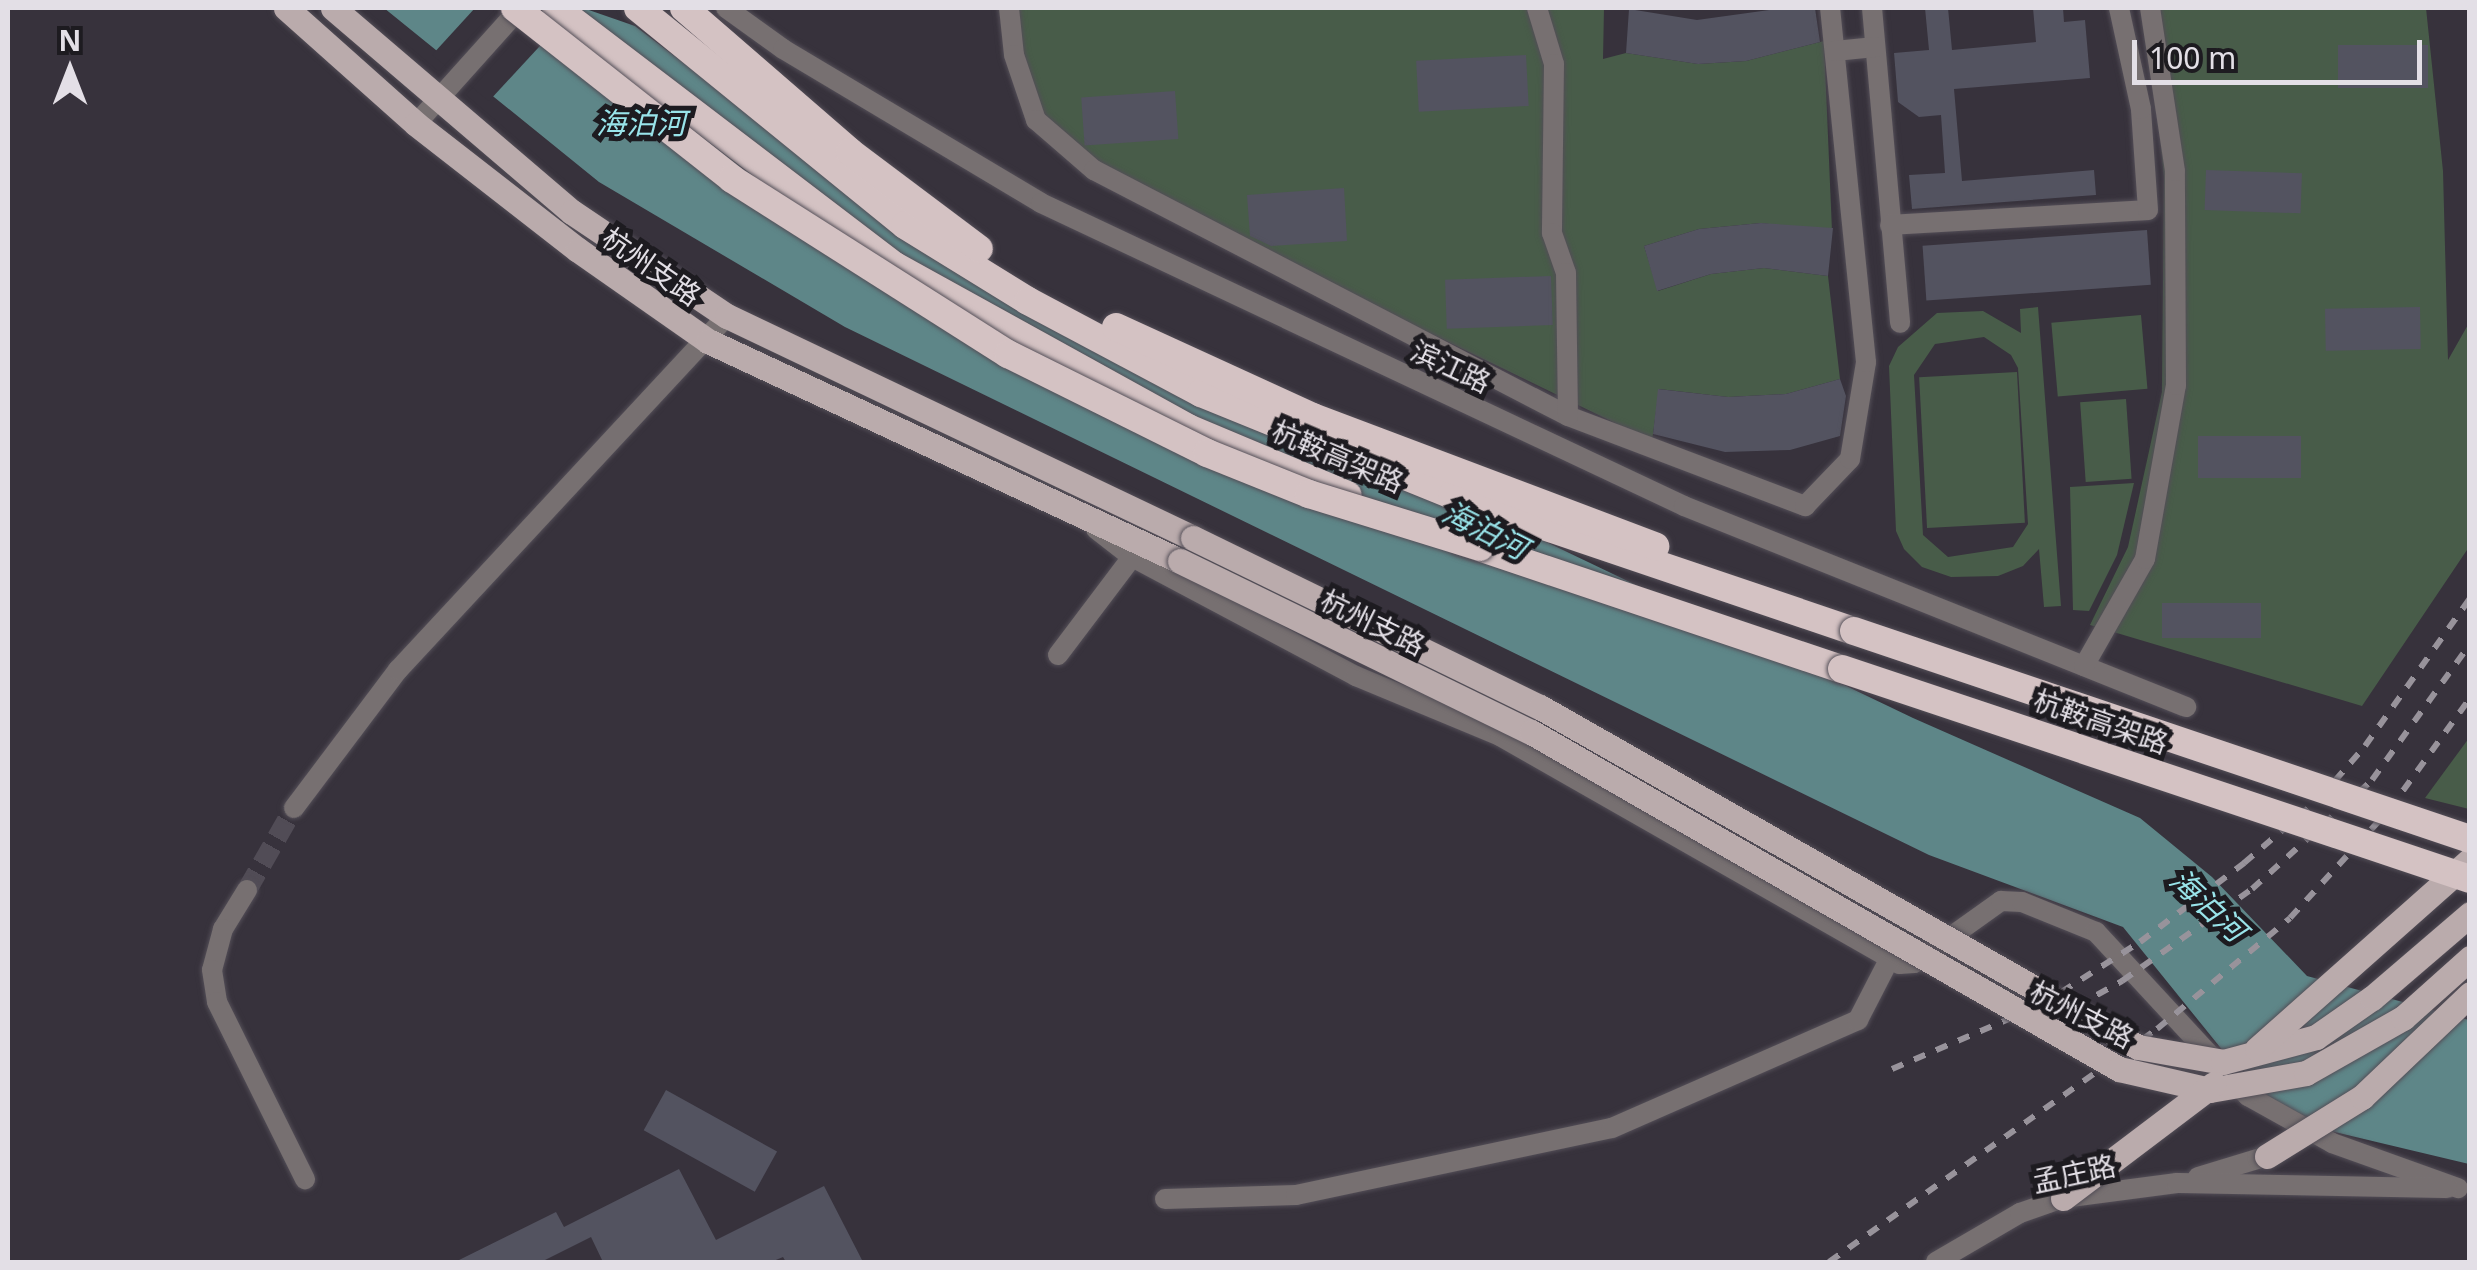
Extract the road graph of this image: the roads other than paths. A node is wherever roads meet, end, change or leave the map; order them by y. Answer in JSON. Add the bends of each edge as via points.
{"nodes":[{"id":1,"x":286,"y":8,"type":"edge"},
{"id":2,"x":333,"y":8,"type":"edge"},
{"id":3,"x":518,"y":8,"type":"edge"},
{"id":4,"x":556,"y":8,"type":"edge"},
{"id":5,"x":638,"y":8,"type":"edge"},
{"id":6,"x":684,"y":8,"type":"edge"},
{"id":7,"x":726,"y":8,"type":"edge"},
{"id":8,"x":1009,"y":8,"type":"edge"},
{"id":9,"x":1538,"y":8,"type":"edge"},
{"id":10,"x":1830,"y":8,"type":"edge"},
{"id":11,"x":1872,"y":8,"type":"edge"},
{"id":12,"x":2119,"y":8,"type":"edge"},
{"id":13,"x":2150,"y":8,"type":"edge"},
{"id":14,"x":1875,"y":47,"type":"junction"},
{"id":15,"x":1834,"y":52,"type":"junction"},
{"id":16,"x":436,"y":98,"type":"junction"},
{"id":17,"x":416,"y":124,"type":"junction"},
{"id":18,"x":1890,"y":225,"type":"junction"},
{"id":19,"x":727,"y":316,"type":"junction"},
{"id":20,"x":1900,"y":323,"type":"dead end"},
{"id":21,"x":708,"y":341,"type":"junction"},
{"id":22,"x":1568,"y":416,"type":"junction"},
{"id":23,"x":1071,"y":510,"type":"junction"},
{"id":24,"x":1480,"y":547,"type":"junction"},
{"id":25,"x":1187,"y":549,"type":"junction"},
{"id":26,"x":1132,"y":558,"type":"junction"},
{"id":27,"x":1854,"y":631,"type":"junction"},
{"id":28,"x":1058,"y":655,"type":"dead end"},
{"id":29,"x":2084,"y":666,"type":"junction"},
{"id":30,"x":2186,"y":707,"type":"dead end"},
{"id":31,"x":294,"y":808,"type":"tunnel mouth"},
{"id":32,"x":2470,"y":839,"type":"edge"},
{"id":33,"x":2470,"y":860,"type":"edge"},
{"id":34,"x":2470,"y":878,"type":"edge"},
{"id":35,"x":248,"y":890,"type":"tunnel mouth"},
{"id":36,"x":2470,"y":914,"type":"edge"},
{"id":37,"x":1890,"y":958,"type":"junction"},
{"id":38,"x":2470,"y":958,"type":"edge"},
{"id":39,"x":2470,"y":994,"type":"edge"},
{"id":40,"x":2267,"y":1156,"type":"joint"},
{"id":41,"x":305,"y":1179,"type":"dead end"},
{"id":42,"x":2177,"y":1183,"type":"junction"},
{"id":43,"x":2464,"y":1188,"type":"edge"},
{"id":44,"x":2063,"y":1198,"type":"junction"},
{"id":45,"x":1165,"y":1200,"type":"dead end"},
{"id":46,"x":1936,"y":1262,"type":"edge"}],
"edges":[{"from":1,"to":17,"type":"main road","name":"杭州支路"},
{"from":2,"to":16,"type":"main road","name":"杭州支路"},
{"from":3,"to":16,"type":"street"},
{"from":3,"to":24,"type":"highway","bridge":true,"via":[[732,179],[1008,354],[1206,453],[1308,494]]},
{"from":4,"to":24,"type":"highway","name":"杭鞍高架路","bridge":true,"via":[[895,266],[1188,428]]},
{"from":5,"to":27,"type":"highway","name":"杭鞍高架路","via":[[904,225],[1028,301],[1201,392],[1452,495]]},
{"from":6,"to":27,"type":"highway","via":[[940,224],[1114,326],[1313,417],[1552,502]]},
{"from":7,"to":29,"type":"street","name":"滨江路","via":[[1042,203],[1684,506]]},
{"from":8,"to":22,"type":"street","via":[[1014,55],[1036,120],[1094,170]]},
{"from":9,"to":22,"type":"street","via":[[1554,64],[1552,233],[1566,273]]},
{"from":10,"to":15,"type":"street"},
{"from":11,"to":14,"type":"street"},
{"from":12,"to":18,"type":"street","via":[[2141,109],[2148,210]]},
{"from":13,"to":29,"type":"street","via":[[2175,171],[2176,385],[2145,559]]},
{"from":14,"to":15,"type":"street"},
{"from":14,"to":18,"type":"street"},
{"from":15,"to":22,"type":"street","via":[[1866,362],[1850,458],[1805,506]]},
{"from":16,"to":17,"type":"street"},
{"from":16,"to":19,"type":"main road","name":"杭州支路","via":[[572,212]]},
{"from":17,"to":21,"type":"main road","name":"杭州支路"},
{"from":18,"to":20,"type":"street"},
{"from":19,"to":21,"type":"street"},
{"from":19,"to":25,"type":"main road","name":"杭州支路"},
{"from":21,"to":23,"type":"main road","name":"杭州支路"},
{"from":21,"to":31,"type":"street","via":[[398,670]]},
{"from":23,"to":25,"type":"main road","name":"杭州支路"},
{"from":23,"to":26,"type":"street"},
{"from":24,"to":34,"type":"highway","name":"杭鞍高架路","bridge":true},
{"from":25,"to":36,"type":"main road","name":"杭州支路","bridge":true,"via":[[1540,707],[2138,1046],[2223,1062],[2316,1036]]},
{"from":25,"to":38,"type":"main road","name":"杭州支路","bridge":true,"via":[[1532,732],[2119,1069],[2210,1090],[2306,1073],[2403,1018]]},
{"from":26,"to":28,"type":"street"},
{"from":26,"to":37,"type":"street","via":[[1356,676],[1500,736]]},
{"from":27,"to":32,"type":"highway","name":"杭鞍高架路","bridge":true},
{"from":29,"to":30,"type":"street","name":"滨江路"},
{"from":33,"to":44,"type":"main road","bridge":true,"via":[[2306,1009]]},
{"from":35,"to":41,"type":"street","via":[[223,929],[212,970],[217,1002]]},
{"from":37,"to":43,"type":"street","via":[[1914,962],[2001,901],[2022,902],[2096,932],[2248,1096],[2332,1144]]},
{"from":37,"to":45,"type":"street","via":[[1858,1020],[1612,1128],[1296,1195]]},
{"from":39,"to":40,"type":"main road","bridge":true,"via":[[2362,1097]]},
{"from":40,"to":42,"type":"street"},
{"from":42,"to":43,"type":"street"},
{"from":42,"to":44,"type":"street","name":"孟庄路"},
{"from":44,"to":46,"type":"street","name":"孟庄路","via":[[2020,1213]]}]}
